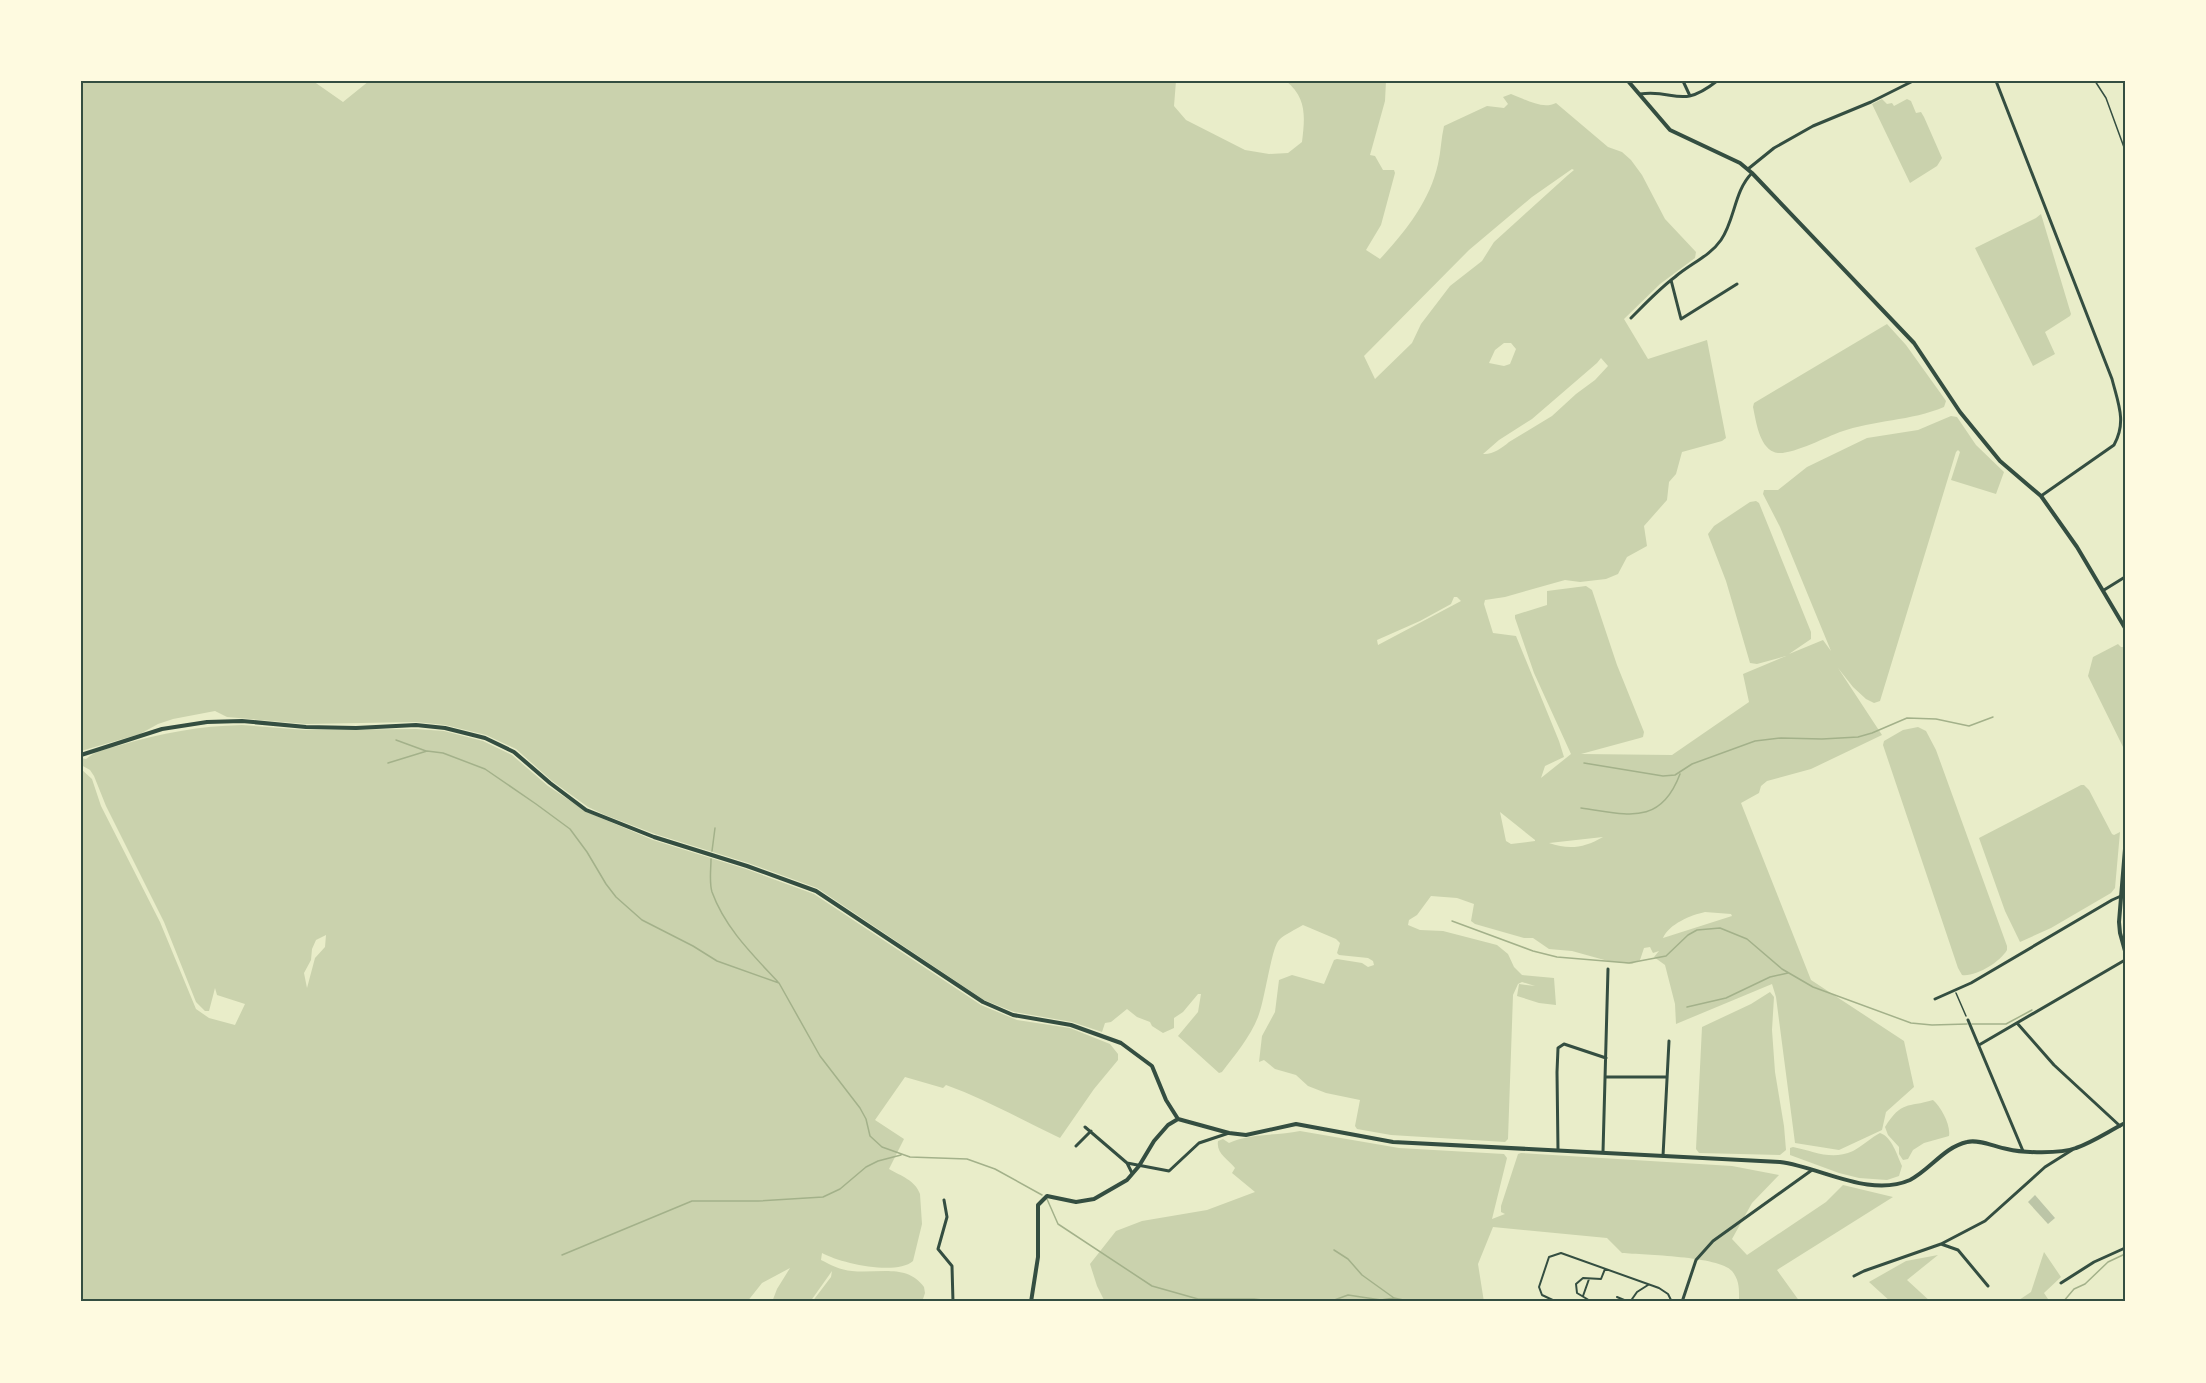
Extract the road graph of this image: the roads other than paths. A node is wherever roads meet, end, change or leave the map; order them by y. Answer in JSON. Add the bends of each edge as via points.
{"nodes":[{"id":1,"x":1628,"y":81,"type":"edge"},
{"id":2,"x":1683,"y":81,"type":"edge"},
{"id":3,"x":1712,"y":81,"type":"edge"},
{"id":4,"x":1717,"y":81,"type":"edge"},
{"id":5,"x":1913,"y":81,"type":"edge"},
{"id":6,"x":1996,"y":81,"type":"edge"},
{"id":7,"x":1706,"y":90,"type":"junction"},
{"id":8,"x":1638,"y":94,"type":"junction"},
{"id":9,"x":1690,"y":96,"type":"junction"},
{"id":10,"x":1748,"y":169,"type":"junction"},
{"id":11,"x":1752,"y":173,"type":"junction"},
{"id":12,"x":1671,"y":280,"type":"junction"},
{"id":13,"x":1737,"y":284,"type":"dead end"},
{"id":14,"x":1631,"y":318,"type":"dead end"},
{"id":15,"x":2042,"y":496,"type":"junction"},
{"id":16,"x":2125,"y":577,"type":"edge"},
{"id":17,"x":2103,"y":590,"type":"junction"},
{"id":18,"x":2125,"y":628,"type":"edge"},
{"id":19,"x":81,"y":755,"type":"edge"},
{"id":20,"x":2125,"y":849,"type":"edge"},
{"id":21,"x":2121,"y":896,"type":"junction"},
{"id":22,"x":2125,"y":951,"type":"edge"},
{"id":23,"x":2125,"y":960,"type":"edge"},
{"id":24,"x":1608,"y":969,"type":"dead end"},
{"id":25,"x":1935,"y":999,"type":"dead end"},
{"id":26,"x":1968,"y":1020,"type":"road end"},
{"id":27,"x":2017,"y":1023,"type":"junction"},
{"id":28,"x":1669,"y":1041,"type":"dead end"},
{"id":29,"x":1979,"y":1045,"type":"junction"},
{"id":30,"x":1606,"y":1058,"type":"junction"},
{"id":31,"x":1606,"y":1077,"type":"junction"},
{"id":32,"x":1667,"y":1077,"type":"junction"},
{"id":33,"x":1178,"y":1119,"type":"junction"},
{"id":34,"x":2125,"y":1123,"type":"edge"},
{"id":35,"x":2120,"y":1126,"type":"junction"},
{"id":36,"x":1085,"y":1127,"type":"dead end"},
{"id":37,"x":1091,"y":1131,"type":"junction"},
{"id":38,"x":1229,"y":1133,"type":"junction"},
{"id":39,"x":1076,"y":1146,"type":"dead end"},
{"id":40,"x":2074,"y":1149,"type":"junction"},
{"id":41,"x":1558,"y":1150,"type":"junction"},
{"id":42,"x":2023,"y":1151,"type":"junction"},
{"id":43,"x":1603,"y":1152,"type":"junction"},
{"id":44,"x":1663,"y":1156,"type":"junction"},
{"id":45,"x":1127,"y":1163,"type":"junction"},
{"id":46,"x":1139,"y":1166,"type":"junction"},
{"id":47,"x":1814,"y":1168,"type":"junction"},
{"id":48,"x":1132,"y":1173,"type":"junction"},
{"id":49,"x":944,"y":1200,"type":"dead end"},
{"id":50,"x":1941,"y":1244,"type":"junction"},
{"id":51,"x":2125,"y":1248,"type":"edge"},
{"id":52,"x":1605,"y":1269,"type":"junction"},
{"id":53,"x":1854,"y":1276,"type":"dead end"},
{"id":54,"x":1590,"y":1278,"type":"junction"},
{"id":55,"x":2061,"y":1283,"type":"dead end"},
{"id":56,"x":1651,"y":1285,"type":"junction"},
{"id":57,"x":1988,"y":1286,"type":"dead end"},
{"id":58,"x":1583,"y":1296,"type":"junction"},
{"id":59,"x":1617,"y":1298,"type":"dead end"},
{"id":60,"x":953,"y":1302,"type":"edge"},
{"id":61,"x":1031,"y":1302,"type":"edge"},
{"id":62,"x":1557,"y":1302,"type":"edge"},
{"id":63,"x":1592,"y":1302,"type":"edge"},
{"id":64,"x":1629,"y":1302,"type":"edge"},
{"id":65,"x":1672,"y":1302,"type":"edge"},
{"id":66,"x":1682,"y":1302,"type":"edge"}],
"edges":[{"from":1,"to":8,"type":"street"},
{"from":2,"to":9,"type":"street"},
{"from":3,"to":7,"type":"street"},
{"from":4,"to":7,"type":"street"},
{"from":5,"to":10,"type":"street","via":[[1813,126],[1774,148]]},
{"from":6,"to":15,"type":"street","via":[[2112,379],[2121,422],[2114,445]]},
{"from":7,"to":9,"type":"street"},
{"from":8,"to":9,"type":"street"},
{"from":8,"to":10,"type":"street","via":[[1663,123],[1682,136]]},
{"from":10,"to":11,"type":"street"},
{"from":11,"to":12,"type":"street","via":[[1723,238]]},
{"from":11,"to":15,"type":"street","via":[[1914,343],[1960,412],[2000,461]]},
{"from":12,"to":13,"type":"street","via":[[1681,319]]},
{"from":12,"to":14,"type":"street"},
{"from":15,"to":17,"type":"street"},
{"from":16,"to":17,"type":"street"},
{"from":17,"to":18,"type":"street"},
{"from":19,"to":33,"type":"street","via":[[162,729],[207,722],[356,728],[416,725],[484,738],[514,752],[586,810],[816,891],[982,1002],[1013,1015],[1071,1025],[1122,1043],[1152,1066]]},
{"from":20,"to":21,"type":"street"},
{"from":21,"to":22,"type":"street","via":[[2120,933]]},
{"from":21,"to":25,"type":"street"},
{"from":23,"to":27,"type":"street"},
{"from":24,"to":30,"type":"street"},
{"from":26,"to":29,"type":"street"},
{"from":27,"to":29,"type":"street"},
{"from":27,"to":35,"type":"street","via":[[2054,1065]]},
{"from":28,"to":32,"type":"street"},
{"from":29,"to":42,"type":"street"},
{"from":30,"to":31,"type":"street"},
{"from":30,"to":41,"type":"street","via":[[1564,1044],[1558,1048]]},
{"from":31,"to":32,"type":"street"},
{"from":31,"to":43,"type":"street"},
{"from":32,"to":44,"type":"street"},
{"from":33,"to":38,"type":"street"},
{"from":33,"to":46,"type":"street","via":[[1154,1141]]},
{"from":34,"to":35,"type":"street"},
{"from":35,"to":40,"type":"street"},
{"from":36,"to":37,"type":"street"},
{"from":37,"to":39,"type":"street"},
{"from":37,"to":45,"type":"street"},
{"from":38,"to":41,"type":"street","via":[[1246,1135],[1296,1124],[1393,1142]]},
{"from":38,"to":46,"type":"street","via":[[1199,1143],[1169,1172]]},
{"from":40,"to":42,"type":"street"},
{"from":40,"to":50,"type":"street","via":[[2045,1167],[1985,1221]]},
{"from":41,"to":43,"type":"street"},
{"from":42,"to":47,"type":"street","via":[[1968,1141],[1955,1146],[1915,1177],[1891,1185],[1853,1182]]},
{"from":43,"to":44,"type":"street"},
{"from":44,"to":47,"type":"street","via":[[1780,1162]]},
{"from":45,"to":46,"type":"street"},
{"from":45,"to":48,"type":"street"},
{"from":46,"to":48,"type":"street"},
{"from":47,"to":66,"type":"street","via":[[1713,1241],[1696,1260]]},
{"from":48,"to":61,"type":"street","via":[[1094,1199],[1076,1203],[1047,1196],[1041,1200],[1037,1217],[1038,1265]]},
{"from":49,"to":60,"type":"street","via":[[947,1217],[938,1249],[952,1266]]},
{"from":50,"to":53,"type":"street"},
{"from":50,"to":57,"type":"street","via":[[1958,1250]]},
{"from":51,"to":55,"type":"street"},
{"from":52,"to":54,"type":"street","via":[[1600,1279]]},
{"from":52,"to":56,"type":"street"},
{"from":52,"to":62,"type":"street","via":[[1561,1253],[1549,1257],[1539,1287],[1542,1295]]},
{"from":54,"to":58,"type":"street"},
{"from":54,"to":58,"type":"street","via":[[1580,1279],[1576,1284],[1577,1293]]},
{"from":56,"to":64,"type":"street","via":[[1638,1290]]},
{"from":56,"to":65,"type":"street","via":[[1665,1291]]},
{"from":58,"to":63,"type":"street"},
{"from":59,"to":64,"type":"street"}]}
